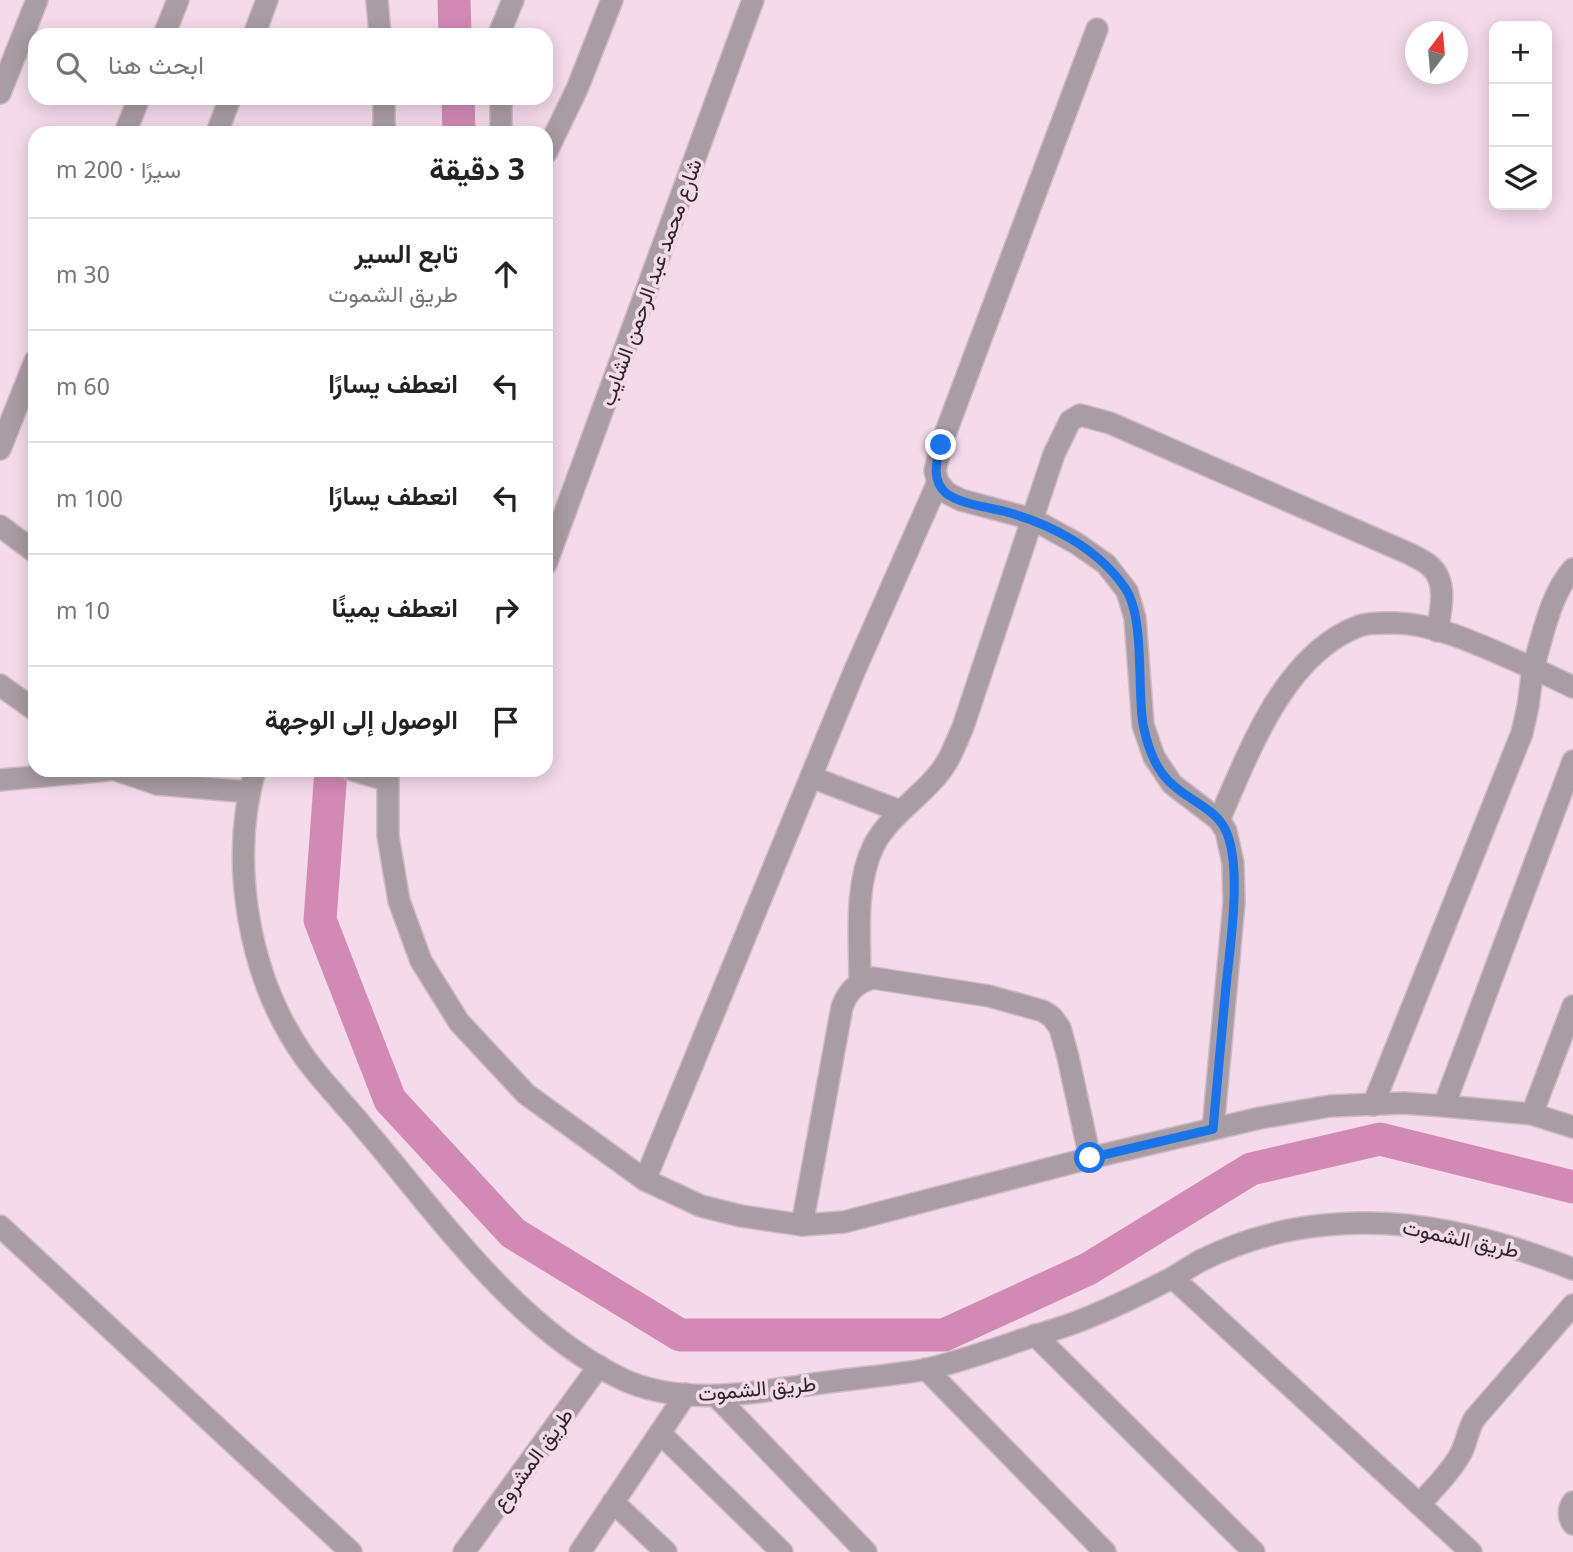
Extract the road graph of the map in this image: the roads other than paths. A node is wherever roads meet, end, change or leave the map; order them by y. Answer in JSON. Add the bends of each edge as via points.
{"nodes":[{"id":1,"x":37,"y":0,"type":"edge"},
{"id":2,"x":178,"y":0,"type":"edge"},
{"id":3,"x":267,"y":0,"type":"edge"},
{"id":4,"x":377,"y":0,"type":"edge"},
{"id":5,"x":497,"y":0,"type":"edge"},
{"id":6,"x":513,"y":0,"type":"edge"},
{"id":7,"x":612,"y":0,"type":"edge"},
{"id":8,"x":753,"y":0,"type":"edge"},
{"id":9,"x":167,"y":28,"type":"edge"},
{"id":10,"x":257,"y":28,"type":"edge"},
{"id":11,"x":379,"y":28,"type":"edge"},
{"id":12,"x":499,"y":28,"type":"edge"},
{"id":13,"x":501,"y":28,"type":"edge"},
{"id":14,"x":1097,"y":29,"type":"dead end"},
{"id":15,"x":0,"y":93,"type":"edge"},
{"id":16,"x":136,"y":105,"type":"edge"},
{"id":17,"x":227,"y":105,"type":"edge"},
{"id":18,"x":384,"y":105,"type":"edge"},
{"id":19,"x":501,"y":105,"type":"edge"},
{"id":20,"x":128,"y":126,"type":"edge"},
{"id":21,"x":220,"y":126,"type":"edge"},
{"id":22,"x":384,"y":126,"type":"edge"},
{"id":23,"x":501,"y":126,"type":"edge"},
{"id":24,"x":553,"y":139,"type":"edge"},
{"id":25,"x":28,"y":379,"type":"edge"},
{"id":26,"x":0,"y":449,"type":"edge"},
{"id":27,"x":938,"y":482,"type":"junction"},
{"id":28,"x":1032,"y":519,"type":"junction"},
{"id":29,"x":0,"y":526,"type":"edge"},
{"id":30,"x":553,"y":545,"type":"edge"},
{"id":31,"x":28,"y":547,"type":"edge"},
{"id":32,"x":1573,"y":569,"type":"edge"},
{"id":33,"x":1437,"y":631,"type":"junction"},
{"id":34,"x":1533,"y":668,"type":"junction"},
{"id":35,"x":0,"y":685,"type":"edge"},
{"id":36,"x":1573,"y":687,"type":"edge"},
{"id":37,"x":28,"y":705,"type":"edge"},
{"id":38,"x":1573,"y":761,"type":"edge"},
{"id":39,"x":33,"y":777,"type":"edge"},
{"id":40,"x":136,"y":777,"type":"edge"},
{"id":41,"x":253,"y":777,"type":"edge"},
{"id":42,"x":387,"y":777,"type":"edge"},
{"id":43,"x":811,"y":777,"type":"junction"},
{"id":44,"x":0,"y":780,"type":"edge"},
{"id":45,"x":249,"y":792,"type":"junction"},
{"id":46,"x":900,"y":811,"type":"junction"},
{"id":47,"x":1219,"y":820,"type":"junction"},
{"id":48,"x":860,"y":982,"type":"junction"},
{"id":49,"x":1573,"y":1006,"type":"edge"},
{"id":50,"x":1373,"y":1105,"type":"junction"},
{"id":51,"x":1444,"y":1106,"type":"junction"},
{"id":52,"x":1532,"y":1114,"type":"junction"},
{"id":53,"x":1573,"y":1127,"type":"edge"},
{"id":54,"x":1213,"y":1129,"type":"junction"},
{"id":55,"x":1090,"y":1158,"type":"junction"},
{"id":56,"x":645,"y":1180,"type":"junction"},
{"id":57,"x":802,"y":1225,"type":"junction"},
{"id":58,"x":0,"y":1226,"type":"edge"},
{"id":59,"x":1573,"y":1269,"type":"edge"},
{"id":60,"x":1173,"y":1278,"type":"junction"},
{"id":61,"x":1573,"y":1305,"type":"edge"},
{"id":62,"x":1035,"y":1335,"type":"junction"},
{"id":63,"x":599,"y":1366,"type":"junction"},
{"id":64,"x":926,"y":1369,"type":"junction"},
{"id":65,"x":686,"y":1394,"type":"junction"},
{"id":66,"x":716,"y":1396,"type":"junction"},
{"id":67,"x":660,"y":1433,"type":"junction"},
{"id":68,"x":613,"y":1502,"type":"junction"},
{"id":69,"x":1573,"y":1502,"type":"edge"},
{"id":70,"x":1420,"y":1504,"type":"junction"},
{"id":71,"x":1573,"y":1524,"type":"edge"},
{"id":72,"x":351,"y":1552,"type":"edge"},
{"id":73,"x":464,"y":1552,"type":"edge"},
{"id":74,"x":580,"y":1552,"type":"edge"},
{"id":75,"x":666,"y":1552,"type":"edge"},
{"id":76,"x":782,"y":1552,"type":"edge"},
{"id":77,"x":866,"y":1552,"type":"edge"},
{"id":78,"x":1105,"y":1552,"type":"edge"},
{"id":79,"x":1254,"y":1552,"type":"edge"},
{"id":80,"x":1471,"y":1552,"type":"edge"}],
"edges":[{"from":1,"to":15,"type":"street"},
{"from":2,"to":9,"type":"street"},
{"from":3,"to":10,"type":"street"},
{"from":4,"to":11,"type":"street"},
{"from":5,"to":12,"type":"street"},
{"from":6,"to":13,"type":"street"},
{"from":7,"to":24,"type":"street"},
{"from":8,"to":30,"type":"street","name":"شارع محمد عبد الرحمن الشايب"},
{"from":14,"to":27,"type":"street","via":[[941,445],[935,471]]},
{"from":16,"to":20,"type":"street"},
{"from":17,"to":21,"type":"street"},
{"from":18,"to":22,"type":"street"},
{"from":19,"to":23,"type":"street"},
{"from":25,"to":26,"type":"street"},
{"from":27,"to":28,"type":"street","via":[[954,498]]},
{"from":27,"to":43,"type":"street"},
{"from":28,"to":33,"type":"street","via":[[1070,421],[1080,415],[1092,417],[1432,567],[1441,584]]},
{"from":28,"to":46,"type":"street","via":[[963,727],[946,765]]},
{"from":28,"to":47,"type":"street","via":[[1106,564],[1127,591],[1135,618],[1143,724],[1154,757],[1172,784]]},
{"from":29,"to":31,"type":"street"},
{"from":32,"to":34,"type":"street","via":[[1557,596]]},
{"from":33,"to":34,"type":"street"},
{"from":33,"to":47,"type":"street","via":[[1399,623],[1361,625],[1324,645],[1294,677],[1265,719]]},
{"from":34,"to":36,"type":"street"},
{"from":34,"to":50,"type":"street","via":[[1522,733]]},
{"from":35,"to":37,"type":"street"},
{"from":38,"to":51,"type":"street"},
{"from":39,"to":44,"type":"street"},
{"from":40,"to":45,"type":"street","via":[[157,784]]},
{"from":41,"to":45,"type":"street","name":"طريق الشموت"},
{"from":42,"to":56,"type":"street","via":[[388,836],[399,901],[421,961],[459,1021],[526,1094]]},
{"from":43,"to":46,"type":"street"},
{"from":43,"to":56,"type":"street"},
{"from":45,"to":63,"type":"street","name":"طريق الشموت","via":[[243,872],[249,914],[272,1000],[303,1055],[498,1286],[556,1338]]},
{"from":46,"to":48,"type":"street","via":[[874,845],[864,874]]},
{"from":47,"to":54,"type":"street","via":[[1233,863],[1234,903]]},
{"from":48,"to":55,"type":"street","via":[[886,979],[989,996],[1052,1017],[1068,1057]]},
{"from":48,"to":57,"type":"street","via":[[842,1007]]},
{"from":49,"to":52,"type":"street"},
{"from":50,"to":51,"type":"street"},
{"from":50,"to":54,"type":"street","via":[[1319,1108]]},
{"from":51,"to":52,"type":"street"},
{"from":52,"to":53,"type":"street"},
{"from":54,"to":55,"type":"street"},
{"from":55,"to":57,"type":"street","via":[[844,1222]]},
{"from":56,"to":57,"type":"street","via":[[701,1206]]},
{"from":58,"to":72,"type":"street"},
{"from":59,"to":60,"type":"street","name":"طريق الشموت","via":[[1477,1237],[1427,1226],[1376,1223],[1324,1225],[1264,1236],[1199,1262]]},
{"from":60,"to":62,"type":"street","name":"طريق الشموت","via":[[1076,1322]]},
{"from":60,"to":70,"type":"street"},
{"from":61,"to":70,"type":"street","via":[[1475,1418],[1459,1458]]},
{"from":62,"to":64,"type":"street","name":"طريق الشموت"},
{"from":62,"to":79,"type":"street"},
{"from":63,"to":65,"type":"street","name":"طريق الشموت","via":[[624,1381]]},
{"from":63,"to":73,"type":"street","name":"طريق المشروع"},
{"from":64,"to":66,"type":"street","name":"طريق الشموت"},
{"from":64,"to":78,"type":"street"},
{"from":65,"to":66,"type":"street","name":"طريق الشموت"},
{"from":65,"to":67,"type":"street"},
{"from":66,"to":77,"type":"street"},
{"from":67,"to":68,"type":"street"},
{"from":67,"to":76,"type":"street"},
{"from":68,"to":74,"type":"street"},
{"from":68,"to":75,"type":"street"},
{"from":69,"to":71,"type":"street","via":[[1569,1507]]},
{"from":70,"to":80,"type":"street"}]}
